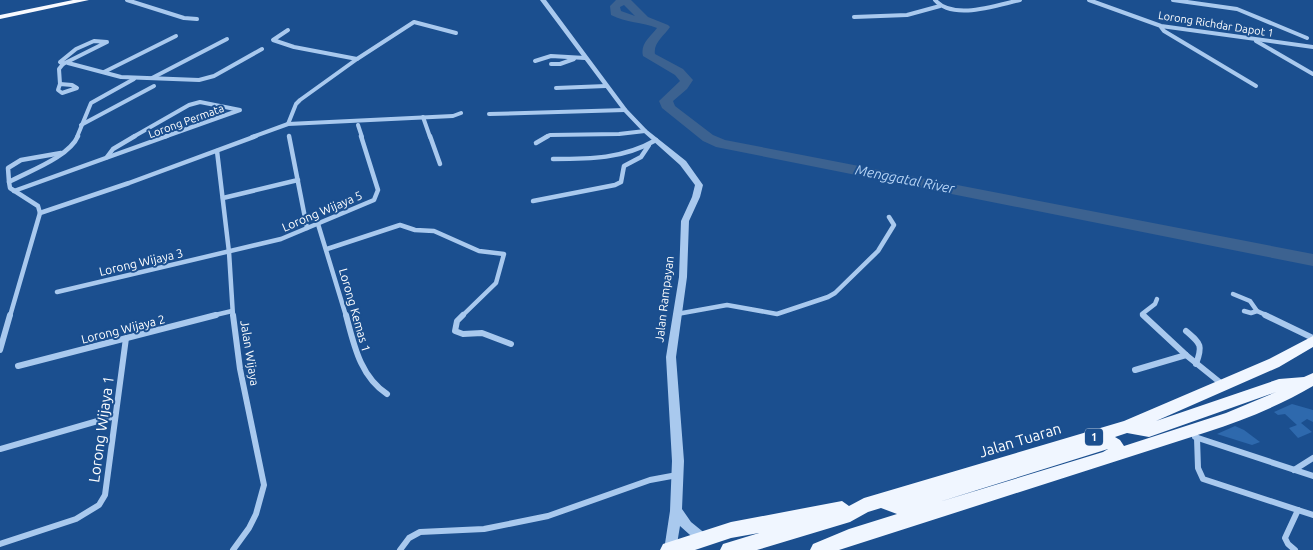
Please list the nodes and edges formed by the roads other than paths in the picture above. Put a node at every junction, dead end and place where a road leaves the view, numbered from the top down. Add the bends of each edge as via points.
1 (60, 0) edge
2 (85, 0) edge
3 (127, 0) edge
4 (543, 0) edge
5 (935, 0) edge
6 (1020, 0) edge
7 (1089, 0) edge
8 (1173, 0) edge
9 (1184, 0) edge
10 (940, 6) junction
11 (0, 11) edge
12 (0, 17) edge
13 (854, 17) dead end
14 (197, 19) dead end
15 (1160, 26) junction
16 (288, 30) dead end
17 (456, 33) dead end
18 (176, 36) dead end
19 (1307, 38) junction
20 (227, 39) dead end
21 (1253, 40) junction
22 (1313, 42) edge
23 (1313, 47) edge
24 (262, 49) dead end
25 (585, 58) junction
26 (357, 59) junction
27 (574, 59) junction
28 (535, 61) dead end
29 (68, 63) junction
30 (63, 64) junction
31 (551, 64) dead end
32 (104, 72) junction
33 (1313, 74) edge
34 (134, 78) junction
35 (151, 79) junction
36 (60, 84) junction
37 (154, 86) dead end
38 (606, 86) junction
39 (1256, 86) dead end
40 (556, 88) dead end
41 (625, 110) junction
42 (461, 113) dead end
43 (489, 114) dead end
44 (423, 117) junction
45 (288, 124) junction
46 (358, 125) dead end
47 (81, 126) junction
48 (645, 131) junction
49 (290, 136) dead end
50 (656, 140) junction
51 (536, 143) dead end
52 (649, 145) junction
53 (217, 151) junction
54 (65, 152) junction
55 (107, 157) junction
56 (553, 159) dead end
57 (440, 164) dead end
58 (298, 180) junction
59 (9, 182) junction
60 (14, 191) junction
61 (223, 198) junction
62 (533, 201) dead end
63 (40, 213) junction
64 (889, 217) dead end
65 (318, 224) junction
66 (307, 228) junction
67 (327, 249) junction
68 (229, 252) junction
69 (58, 292) dead end
70 (1233, 294) dead end
71 (1157, 299) dead end
72 (232, 311) junction
73 (1244, 311) dead end
74 (1257, 311) junction
75 (677, 314) junction
76 (1186, 332) dead end
77 (126, 338) junction
78 (1313, 340) edge
79 (511, 344) dead end
80 (0, 350) edge
81 (1186, 355) junction
82 (1196, 364) junction
83 (18, 366) dead end
84 (1135, 370) dead end
85 (1312, 381) edge
86 (1224, 386) junction
87 (386, 394) dead end
88 (116, 416) junction
89 (1127, 427) junction
90 (1193, 435) junction
91 (0, 449) edge
92 (1109, 458) junction
93 (1313, 458) edge
94 (1294, 470) junction
95 (677, 475) junction
96 (1313, 476) edge
97 (882, 501) junction
98 (864, 506) junction
99 (1298, 510) junction
100 (676, 511) junction
101 (1313, 515) edge
102 (702, 539) junction
103 (0, 544) edge
104 (233, 550) edge
105 (400, 550) edge
106 (669, 550) edge
107 (729, 550) edge
108 (819, 550) edge
109 (1295, 550) edge

1 - 11 highway
2 - 12 highway
3 - 14 street
4 - 25 street, Jalan Rampayan
5 - 10 street
6 - 10 street via 972,10
7 - 15 street, Lorong Richdar Dapot 1
8 - 19 street via 1237,8
9 - 19 street via 1239,8
10 - 13 street via 907,15
15 - 21 street, Lorong Richdar Dapot 1
15 - 39 street
16 - 26 street via 273,40
17 - 26 street via 414,22
18 - 32 street
19 - 22 street
20 - 35 street
21 - 23 street, Lorong Richdar Dapot 1
21 - 33 street
24 - 35 street via 209,78
25 - 27 street
25 - 38 street, Jalan Rampayan
26 - 45 street via 300,100
27 - 28 street via 543,56
27 - 31 street
29 - 30 street
29 - 30 street via 107,42 91,41 65,57 60,62
29 - 32 street
30 - 36 street via 59,69
32 - 34 street via 121,78
34 - 35 street
34 - 47 street via 90,103
36 - 36 street via 72,85 77,88 62,93 58,90
37 - 47 street
38 - 40 street
38 - 41 street, Jalan Rampayan
41 - 43 street
41 - 48 street, Jalan Rampayan
42 - 44 street
44 - 45 street
44 - 57 street
45 - 53 street
46 - 65 street, Lorong Wijaya 5 via 378,190 377,196
47 - 54 street via 77,140
48 - 50 street, Jalan Rampayan
48 - 51 street via 550,135
49 - 58 street
50 - 52 street
50 - 75 street, Jalan Rampayan via 683,164 699,185 685,221 683,277
52 - 56 street via 611,158
52 - 62 street via 642,157 624,166 621,182 615,185
53 - 61 street, Jalan Wijaya
53 - 63 street
54 - 59 street
54 - 59 street via 15,163 8,168
55 - 55 street, Lorong Permata via 128,151 240,110 200,102 189,105 110,151
55 - 60 street, Lorong Permata
58 - 61 street
58 - 66 street
59 - 60 street
60 - 63 street via 38,206
61 - 68 street, Jalan Wijaya
63 - 80 street
64 - 75 street via 894,225 878,251 828,297 777,314 727,305
65 - 66 street, Lorong Wijaya 5
65 - 67 street, Lorong Kemas 1
66 - 68 street, Lorong Wijaya 5 via 282,239
67 - 79 street via 400,225 434,231 479,251 504,254 496,283 457,322 454,331 482,333
67 - 87 street, Lorong Kemas 1 via 358,361 375,386
68 - 69 street, Lorong Wijaya 3
68 - 72 street, Jalan Wijaya
70 - 74 street via 1250,301
71 - 81 street via 1142,314
72 - 77 street, Lorong Wijaya 2
72 - 104 street, Jalan Wijaya via 240,369 264,485 256,514
73 - 74 street
74 - 78 street
75 - 95 street, Jalan Rampayan via 671,357
76 - 82 street via 1199,342 1201,350
77 - 83 street, Lorong Wijaya 2
77 - 88 street, Lorong Wijaya 1
78 - 86 main road, Jalan Tuaran / 1 via 1274,363
81 - 82 street
81 - 84 street
82 - 86 street
85 - 89 main road via 1279,385 1149,430
85 - 90 main road, 1
86 - 89 main road, Jalan Tuaran / 1
88 - 91 street
88 - 103 street, Lorong Wijaya 1 via 105,495 99,505 76,519
89 - 97 main road, Jalan Tuaran / 1
90 - 92 main road, 1
90 - 94 street
90 - 99 street via 1203,479
92 - 97 main road via 1118,449 1108,442 898,507
92 - 108 main road, 1 via 849,537
93 - 94 street
94 - 96 street
95 - 100 street, Jalan Rampayan
95 - 105 street via 650,480 540,518 484,528 420,532 409,538
97 - 98 main road, Jalan Tuaran / 1
98 - 102 main road via 731,530
98 - 107 main road, Jalan Tuaran / 1 via 850,514
99 - 101 street
99 - 109 street via 1285,538
100 - 102 street
100 - 106 street, Jalan Rampayan
102 - 106 main road

